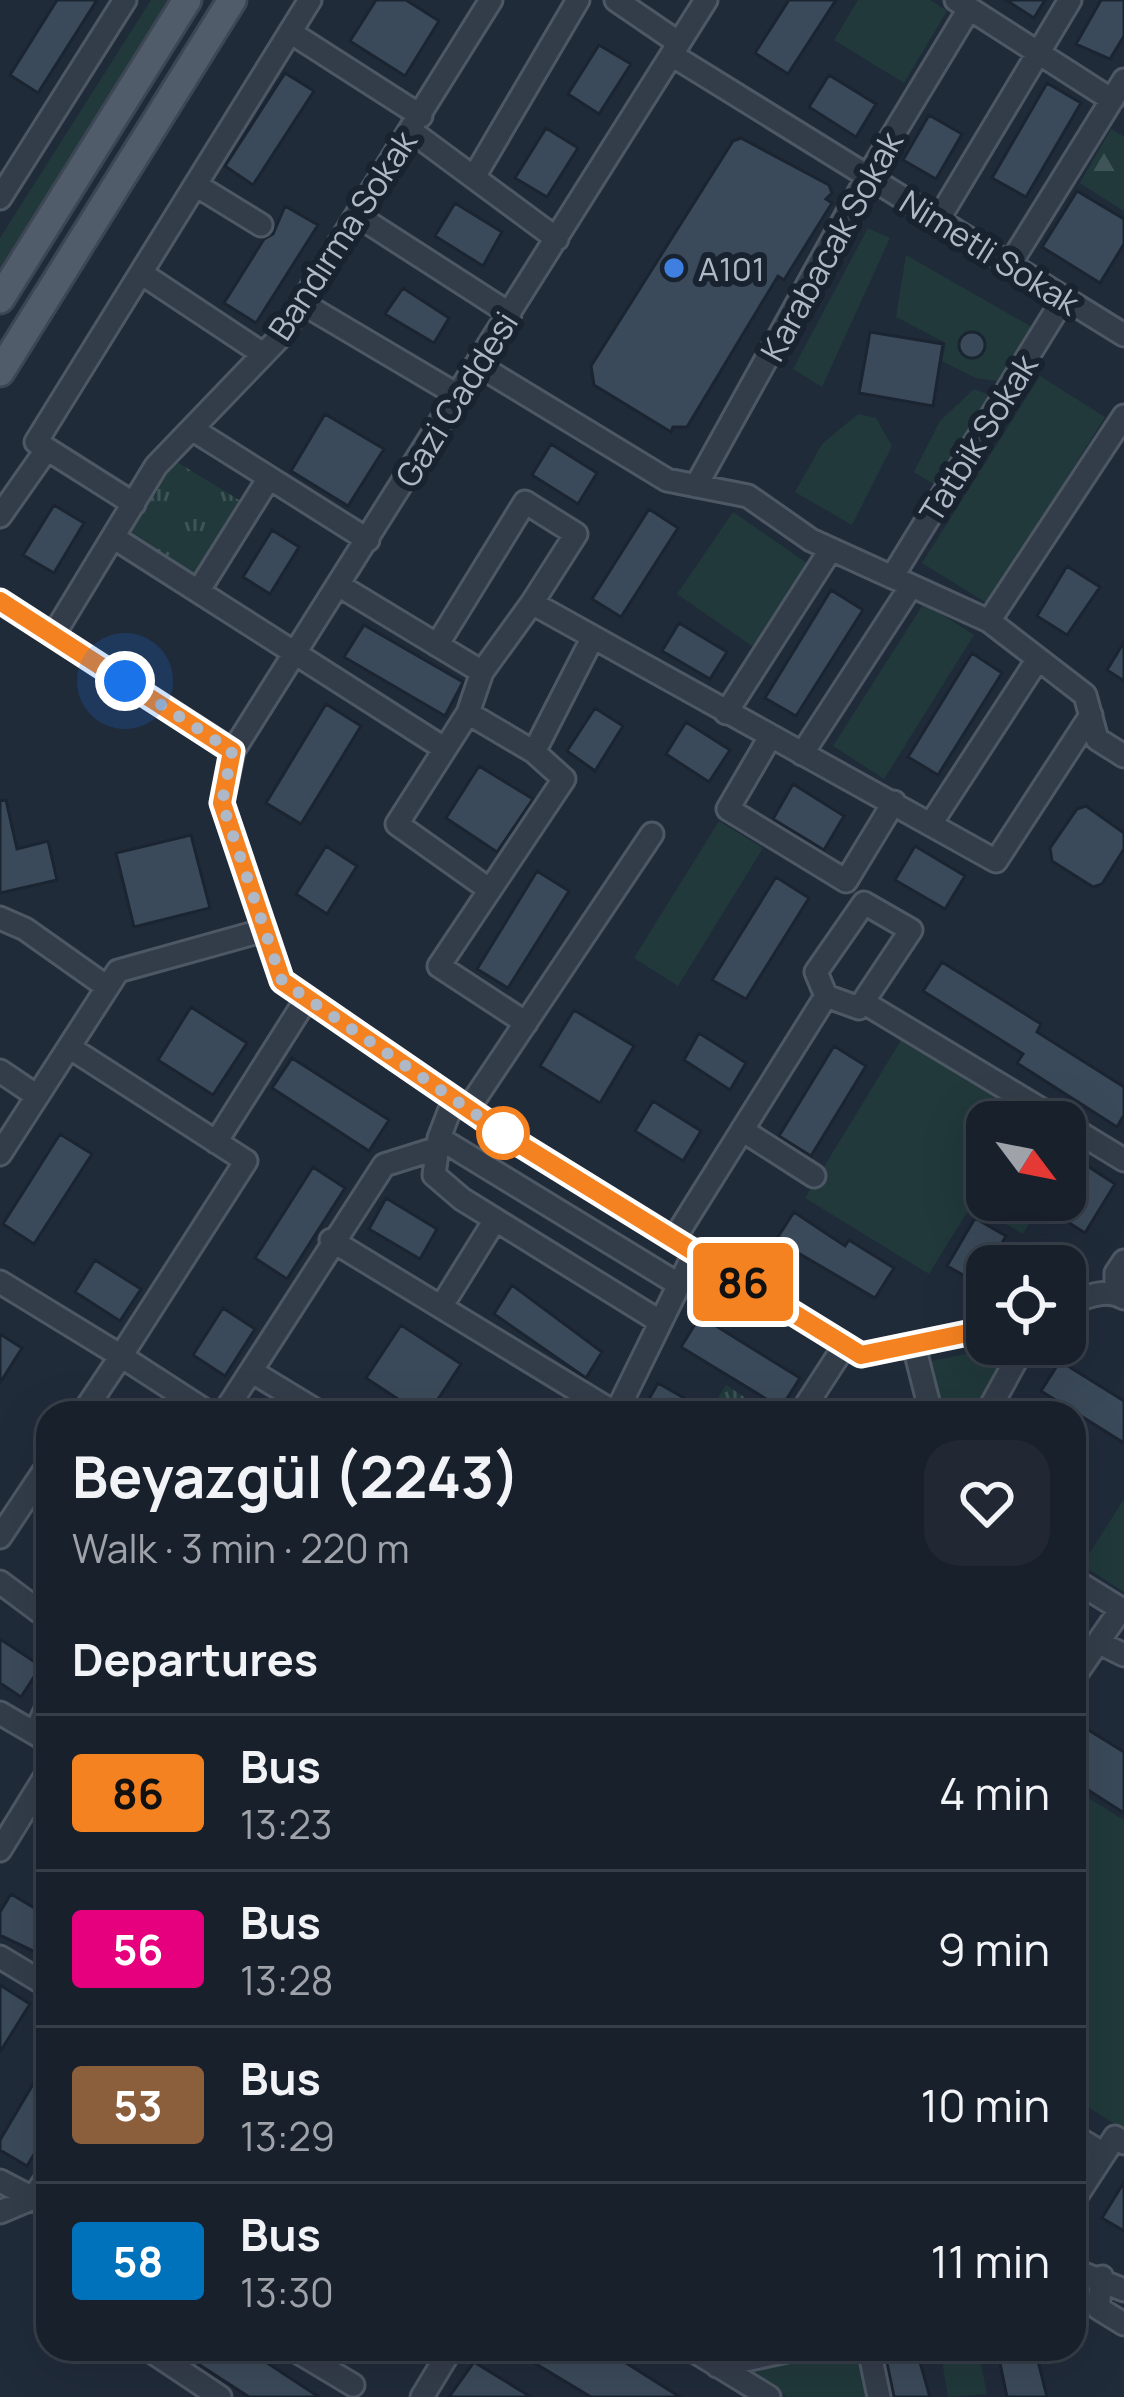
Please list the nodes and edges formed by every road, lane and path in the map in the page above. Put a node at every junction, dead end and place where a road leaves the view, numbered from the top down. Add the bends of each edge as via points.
1 (125, 0) edge
2 (187, 0) edge
3 (232, 0) edge
4 (310, 0) edge
5 (578, 0) edge
6 (616, 0) edge
7 (706, 0) edge
8 (1070, 0) edge
9 (484, 3) edge
10 (962, 4) edge
11 (290, 32) junction
12 (675, 49) junction
13 (1038, 54) junction
14 (1124, 80) edge
15 (1112, 100) junction
16 (416, 124) junction
17 (868, 176) junction
18 (474, 178) junction
19 (196, 184) junction
20 (1, 193) edge
21 (358, 216) junction
22 (938, 220) junction
23 (260, 225) dead end
24 (556, 238) junction
25 (1010, 264) junction
26 (141, 273) junction
27 (1064, 298) junction
28 (0, 299) edge
29 (302, 303) junction
30 (510, 314) junction
31 (1124, 335) edge
32 (263, 354) junction
33 (478, 365) junction
34 (0, 372) edge
35 (458, 396) junction
36 (1124, 416) edge
37 (192, 429) junction
38 (46, 449) junction
39 (269, 478) junction
40 (696, 486) junction
41 (134, 504) junction
42 (0, 516) edge
43 (113, 537) junction
44 (368, 540) junction
45 (831, 549) junction
46 (902, 581) junction
47 (340, 586) junction
48 (199, 590) junction
49 (0, 601) edge
50 (532, 603) junction
51 (989, 621) junction
52 (54, 634) junction
53 (593, 638) junction
54 (437, 645) junction
55 (298, 652) junction
56 (1038, 658) junction
57 (482, 672) junction
58 (726, 712) junction
59 (468, 713) junction
60 (1091, 715) junction
61 (770, 737) junction
62 (445, 749) junction
63 (232, 751) junction
64 (534, 752) junction
65 (802, 754) junction
66 (1124, 756) edge
67 (894, 802) junction
68 (932, 822) junction
69 (652, 834) dead end
70 (490, 890) junction
71 (0, 918) edge
72 (265, 931) junction
73 (107, 987) junction
74 (826, 996) junction
75 (308, 998) junction
76 (863, 1002) junction
77 (526, 1023) junction
78 (69, 1047) junction
79 (0, 1071) edge
80 (38, 1096) junction
81 (1027, 1101) edge
82 (461, 1104) junction
83 (742, 1130) junction
84 (1086, 1137) edge
85 (216, 1142) junction
86 (438, 1143) junction
87 (0, 1154) edge
88 (1124, 1160) edge
89 (814, 1176) dead end
90 (495, 1220) junction
91 (674, 1239) junction
92 (331, 1240) junction
93 (695, 1252) junction
94 (1124, 1261) edge
95 (0, 1282) edge
96 (678, 1284) junction
97 (1120, 1296) edge
98 (1086, 1301) edge
99 (441, 1307) junction
100 (658, 1322) junction
101 (966, 1334) edge
102 (845, 1345) junction
103 (914, 1346) junction
104 (121, 1356) junction
105 (1013, 1365) edge
106 (250, 1371) junction
107 (91, 1401) edge
108 (190, 1401) edge
109 (231, 1401) edge
110 (300, 1401) edge
111 (595, 1401) edge
112 (621, 1401) edge
113 (810, 1401) edge
114 (928, 1401) edge
115 (994, 1401) edge
116 (36, 1483) edge
117 (0, 1537) edge
118 (0, 1582) edge
119 (1086, 1588) edge
120 (36, 1609) edge
121 (1098, 1642) junction
122 (1124, 1655) edge
123 (1086, 1659) edge
124 (0, 1713) edge
125 (36, 1734) edge
126 (36, 1792) edge
127 (0, 1850) edge
128 (0, 1957) edge
129 (36, 1979) edge
130 (1114, 2148) edge
131 (0, 2181) edge
132 (1086, 2184) edge
133 (36, 2199) edge
134 (36, 2203) edge
135 (0, 2212) edge
136 (1086, 2273) edge
137 (1102, 2277) junction
138 (1124, 2290) edge
139 (1124, 2324) edge
140 (166, 2361) edge
141 (312, 2361) edge
142 (444, 2361) edge
143 (709, 2361) edge
144 (740, 2361) edge
145 (872, 2361) edge
146 (717, 2366) junction
147 (353, 2386) dead end
148 (220, 2397) edge
149 (422, 2397) edge
150 (769, 2397) edge
151 (879, 2397) edge

1 - 20 street
2 - 28 main road
3 - 34 main road
4 - 11 street
5 - 18 street
6 - 12 street, Nimetli Sokak
7 - 12 street, Gazi Caddesi
8 - 13 street
9 - 16 street, Bandırma Sokak
10 - 13 street
10 - 17 street, Karabacak Sokak
11 - 16 street
11 - 19 street
12 - 17 street, Nimetli Sokak
12 - 24 street, Gazi Caddesi
13 - 15 street
13 - 22 street
14 - 15 street
15 - 25 street
16 - 18 street
16 - 21 street, Bandırma Sokak
17 - 22 street, Nimetli Sokak
17 - 40 street, Karabacak Sokak
18 - 24 street
19 - 23 street
19 - 26 street
21 - 29 street, Bandırma Sokak
21 - 30 street
22 - 25 street, Nimetli Sokak
24 - 30 street, Gazi Caddesi
25 - 27 street, Nimetli Sokak
26 - 32 street
26 - 38 street via 36,442
27 - 31 street, Nimetli Sokak
27 - 46 street, Tatbik Sokak
29 - 32 street, Bandırma Sokak
29 - 35 street
30 - 33 street, Gazi Caddesi
32 - 37 street, Bandırma Sokak
33 - 35 street, Gazi Caddesi
33 - 40 street via 667,480
35 - 44 street, Gazi Caddesi
36 - 51 street
37 - 39 street
37 - 41 street, Bandırma Sokak
38 - 41 street
38 - 42 street
39 - 44 street
39 - 48 street
40 - 45 street via 748,496
41 - 43 street, Bandırma Sokak
43 - 48 street
43 - 52 street, Bandırma Sokak
44 - 47 street, Gazi Caddesi
45 - 46 street
45 - 58 street
46 - 51 street
46 - 65 street, Tatbik Sokak
47 - 54 street
47 - 55 street, Gazi Caddesi
48 - 55 street
49 - 52 street
50 - 53 street
50 - 54 street via 576,534 525,502
50 - 57 street
51 - 56 street
52 - 63 street
53 - 58 street
53 - 64 street
54 - 57 street
55 - 62 street
55 - 63 street, Gazi Caddesi
56 - 60 street via 1085,695
56 - 68 street
57 - 59 street
58 - 61 street
59 - 62 street
59 - 64 street
60 - 66 street via 1096,739
60 - 68 street via 995,861
61 - 65 street
61 - 67 street via 728,809 846,880
62 - 70 street via 397,824
63 - 72 street, Gazi Caddesi via 222,803
64 - 70 street via 564,779
65 - 67 street
67 - 68 street
69 - 77 street
70 - 77 street via 439,966
71 - 73 street
72 - 73 street via 118,971
72 - 75 street via 282,981
73 - 78 street
74 - 76 street via 859,1009
74 - 76 street via 816,972 864,903 911,930
74 - 83 street
75 - 82 street
75 - 85 street
76 - 81 street
77 - 82 street
78 - 80 street
78 - 85 street
79 - 80 street
80 - 87 street
82 - 86 street
82 - 91 street
83 - 89 street
83 - 91 street
84 - 88 street
85 - 104 street via 246,1161
86 - 90 street via 434,1175
86 - 92 street via 384,1166
86 - 96 street
90 - 99 street
90 - 100 street
91 - 93 street
92 - 99 street
92 - 106 street
93 - 96 street
93 - 102 street
94 - 97 street via 1116,1274
95 - 104 street
96 - 100 street
97 - 98 street
99 - 111 street
100 - 112 street
101 - 103 street
102 - 103 street via 861,1355
102 - 113 street
103 - 114 street
104 - 107 street
104 - 108 street
105 - 115 street
106 - 109 street
106 - 110 street
116 - 117 street
118 - 120 street
119 - 121 street via 1120,1609
121 - 122 street
121 - 123 street
124 - 125 street
126 - 127 street
128 - 129 street
130 - 132 street
131 - 133 street
134 - 135 street
136 - 137 street
137 - 138 street
137 - 139 street via 1098,2308
140 - 148 street
141 - 147 street
142 - 149 street
143 - 146 street
144 - 146 street
145 - 151 street
146 - 150 street

